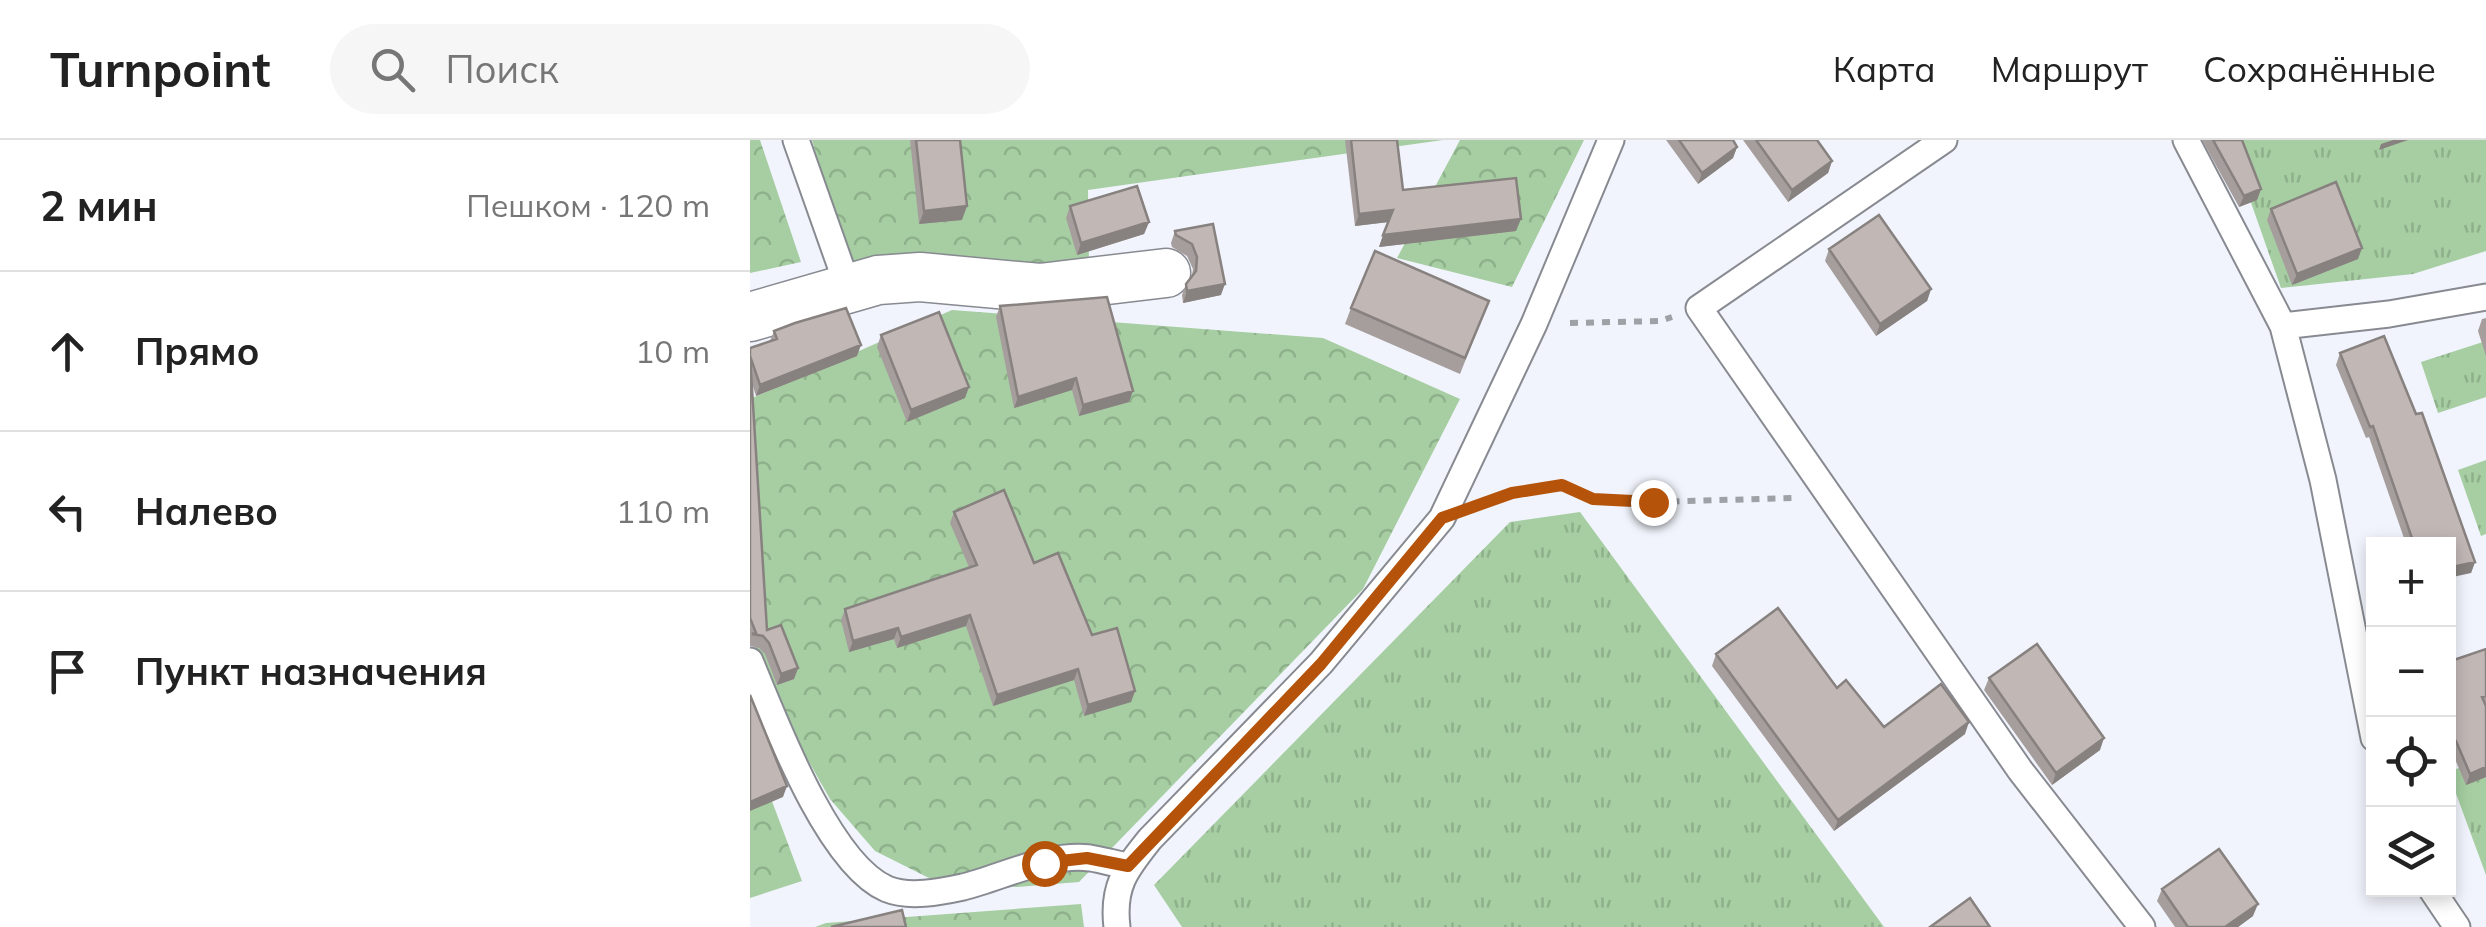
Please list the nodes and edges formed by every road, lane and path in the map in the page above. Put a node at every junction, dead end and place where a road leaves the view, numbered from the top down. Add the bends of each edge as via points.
1 (796, 140) edge
2 (1611, 140) edge
3 (1944, 140) edge
4 (2186, 140) edge
5 (1166, 274) dead end
6 (848, 286) junction
7 (2486, 297) edge
8 (1698, 308) junction
9 (750, 316) edge
10 (1534, 324) junction
11 (2283, 326) junction
12 (1782, 498) dead end
13 (1442, 518) junction
14 (750, 661) edge
15 (2370, 717) edge
16 (1128, 866) junction
17 (2437, 897) edge
18 (1117, 927) edge
19 (2142, 927) edge
20 (2457, 927) edge

1 - 6 lane
2 - 10 lane
3 - 8 lane
4 - 11 lane
5 - 6 street via 1040,288 920,277
6 - 9 street
7 - 11 lane
8 - 10 path via 1660,321
8 - 19 lane via 2020,770
10 - 13 lane
11 - 15 lane via 2323,480
12 - 13 path via 1593,499 1562,485 1512,493
13 - 16 lane via 1321,664
14 - 16 lane via 809,795 849,858 889,890 928,894 1087,858
16 - 18 lane via 1117,890
17 - 20 lane

